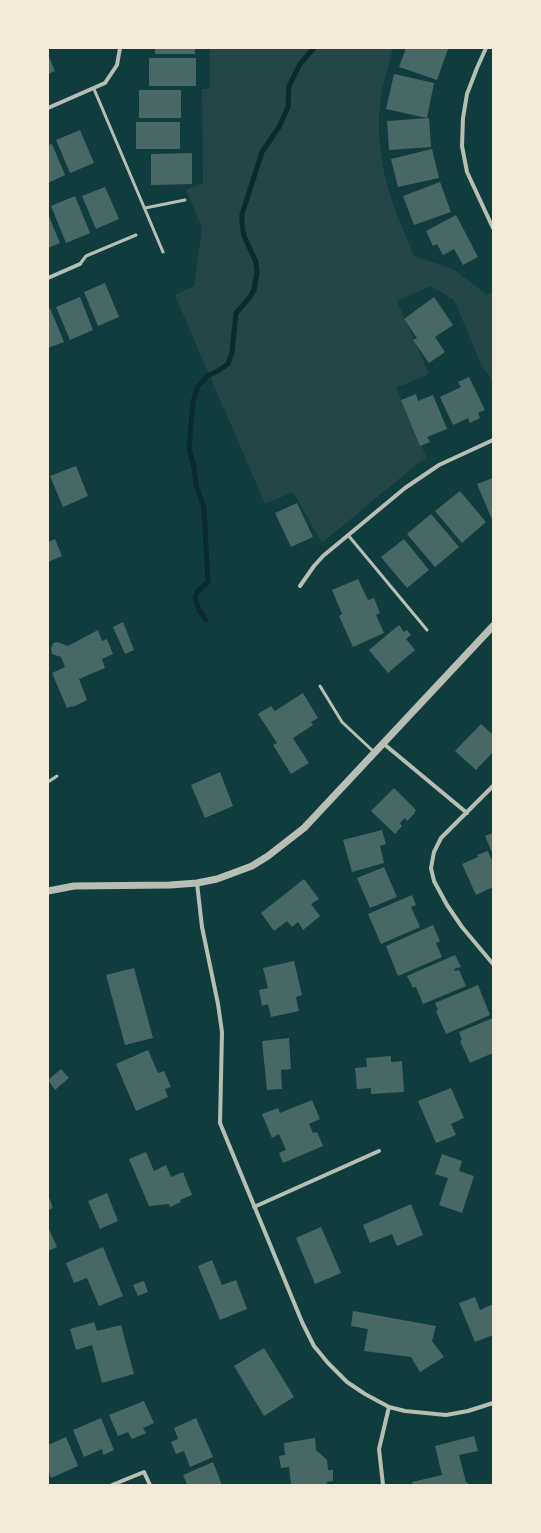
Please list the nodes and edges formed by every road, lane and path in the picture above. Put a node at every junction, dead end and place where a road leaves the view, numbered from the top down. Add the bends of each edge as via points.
1 (120, 48) edge
2 (486, 48) edge
3 (94, 89) junction
4 (48, 108) edge
5 (185, 200) dead end
6 (145, 208) junction
7 (491, 220) edge
8 (493, 228) edge
9 (136, 235) dead end
10 (164, 252) dead end
11 (80, 264) joint
12 (48, 278) edge
13 (493, 440) edge
14 (348, 535) junction
15 (300, 586) dead end
16 (493, 626) edge
17 (427, 630) dead end
18 (320, 686) dead end
19 (384, 744) junction
20 (375, 753) junction
21 (57, 776) dead end
22 (48, 782) edge
23 (493, 786) edge
24 (467, 813) junction
25 (197, 883) junction
26 (48, 891) edge
27 (493, 964) edge
28 (379, 1151) dead end
29 (254, 1207) junction
30 (493, 1403) edge
31 (389, 1407) junction
32 (112, 1485) edge
33 (150, 1485) edge
34 (383, 1485) edge

1 - 3 street via 112,75 105,83
2 - 7 street via 467,94 462,146 467,172
3 - 4 street
3 - 6 lane
5 - 6 lane
6 - 10 lane
7 - 8 street
9 - 11 lane via 86,256
11 - 12 street
13 - 14 street via 424,474
14 - 15 street via 323,556
14 - 17 lane
16 - 19 street
18 - 20 lane via 342,722
19 - 20 street
19 - 24 street
20 - 25 street via 304,828 268,856 233,874
21 - 22 lane
23 - 24 street
24 - 27 street via 436,847 432,858 432,876 462,927
25 - 26 street via 74,886
25 - 29 street via 202,927 222,1032 220,1123
28 - 29 street
29 - 31 street via 314,1346 347,1382
30 - 31 street via 446,1415 405,1412
31 - 34 street via 379,1449
32 - 33 street via 144,1472

